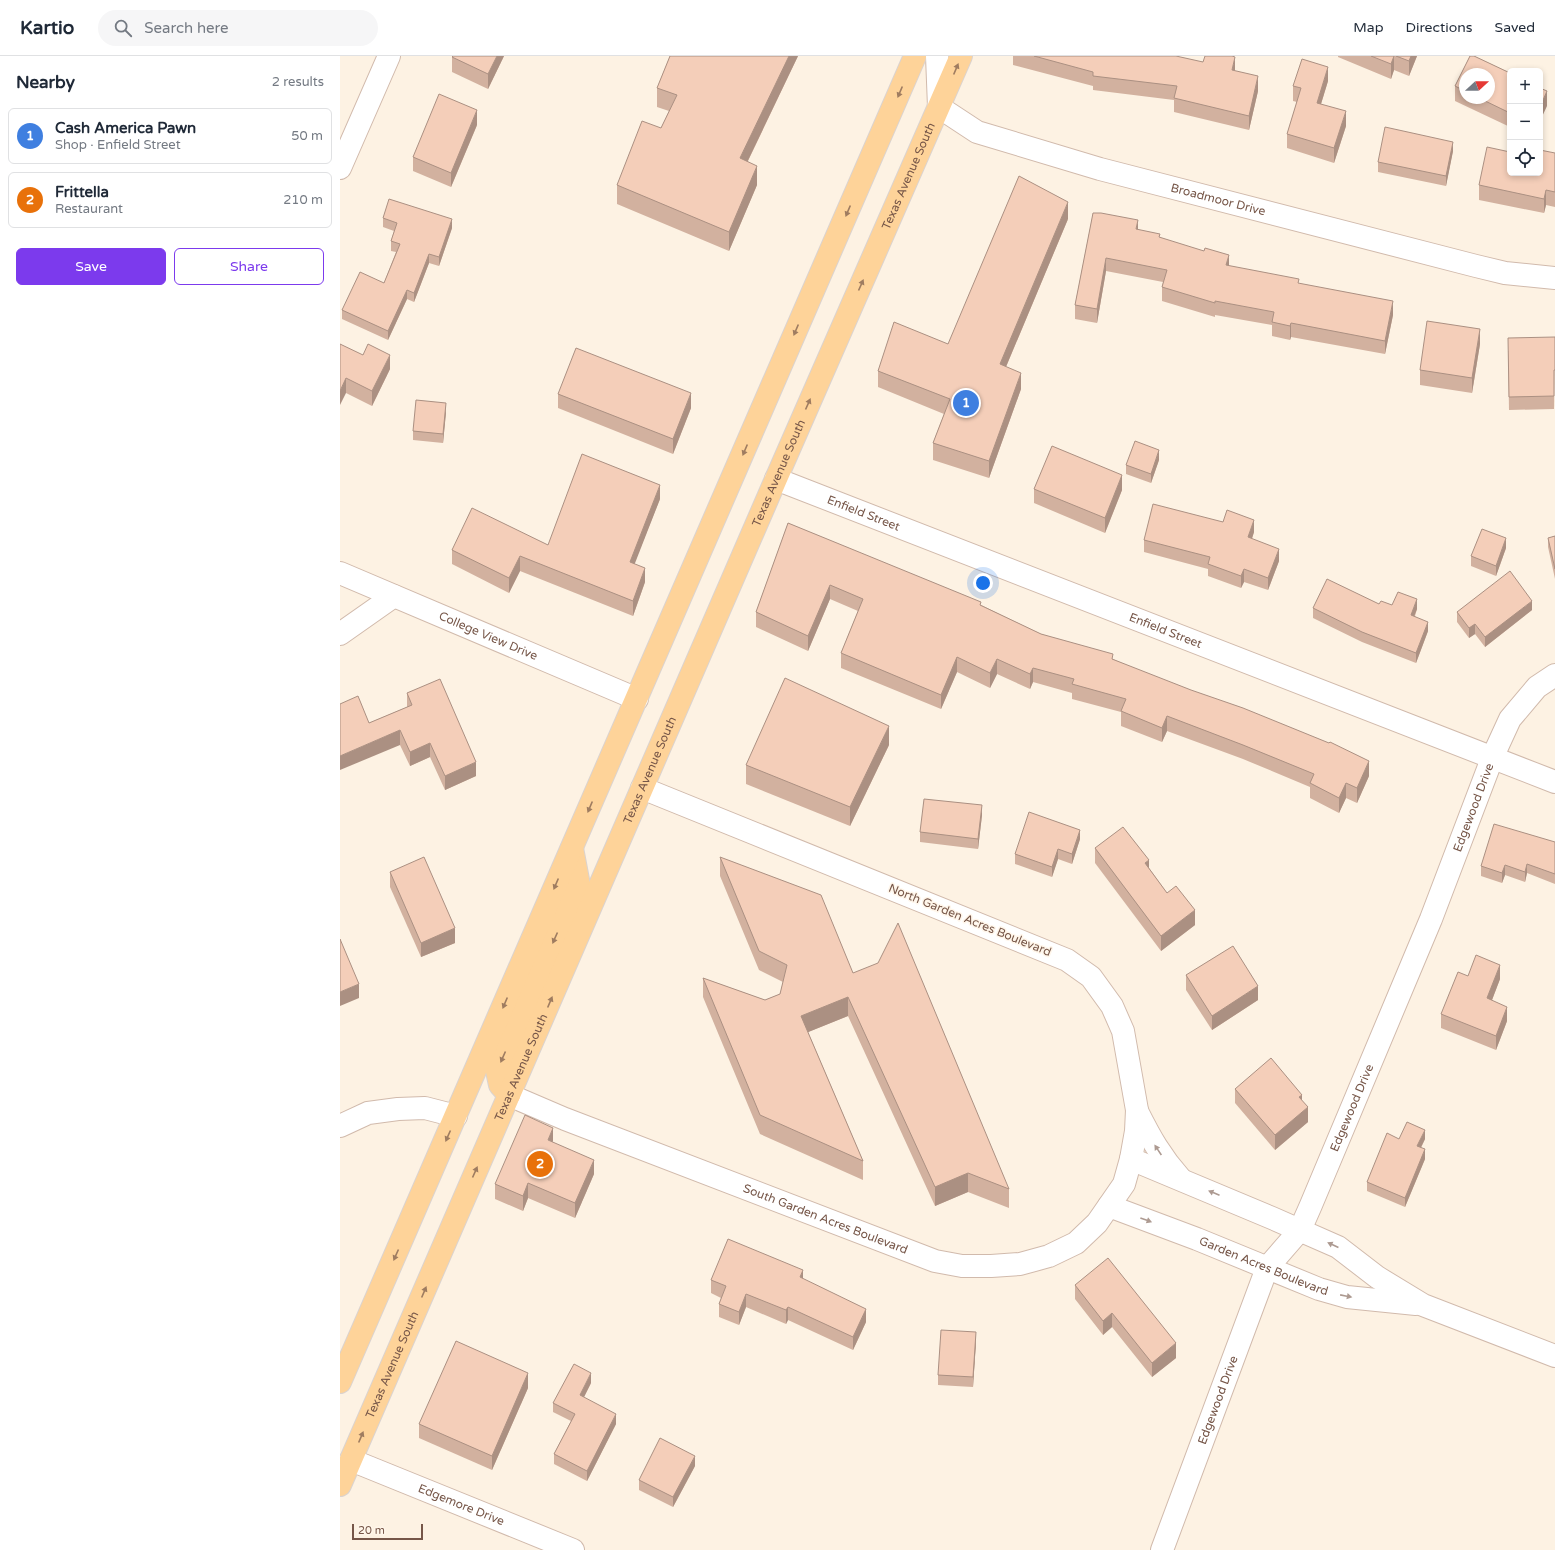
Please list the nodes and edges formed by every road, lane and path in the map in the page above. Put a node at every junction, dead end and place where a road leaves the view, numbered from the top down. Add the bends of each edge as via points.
1 (389, 56) edge
2 (915, 56) edge
3 (936, 56) edge
4 (961, 56) edge
5 (939, 107) junction
6 (340, 168) edge
7 (1555, 278) edge
8 (776, 479) junction
9 (340, 573) edge
10 (394, 596) junction
11 (340, 634) edge
12 (1555, 675) edge
13 (637, 699) junction
14 (1493, 756) junction
15 (1555, 782) edge
16 (642, 788) junction
17 (572, 848) junction
18 (509, 1095) junction
19 (1137, 1110) junction
20 (456, 1116) junction
21 (340, 1126) edge
22 (1131, 1159) junction
23 (1182, 1180) junction
24 (1124, 1184) joint
25 (1109, 1206) junction
26 (1300, 1230) junction
27 (1267, 1268) junction
28 (1423, 1305) junction
29 (1555, 1356) edge
30 (340, 1382) edge
31 (351, 1460) junction
32 (340, 1485) edge
33 (572, 1550) edge
34 (1162, 1550) edge

1 - 6 street
2 -> 13 main road
3 - 5 street
5 -> 4 main road, Texas Avenue South
5 - 7 street, Broadmoor Drive via 977,132 1100,169 1506,273
8 -> 5 main road, Texas Avenue South
8 - 14 street, Enfield Street
8 - 16 main road, Texas Avenue South
9 - 10 street, College View Drive
10 - 11 street
10 - 13 street, College View Drive
12 - 14 street, Edgewood Drive via 1537,687 1510,719
13 -> 17 main road
14 - 15 street, Enfield Street
14 - 26 street, Edgewood Drive via 1431,919
18 -> 16 main road, Texas Avenue South
16 - 19 street, North Garden Acres Boulevard via 1067,960 1091,977 1112,1006 1123,1031
17 -> 18 main road via 578,885 497,1071 500,1085
17 -> 20 main road
18 - 25 street, South Garden Acres Boulevard via 565,1119 935,1261 962,1266 1020,1264 1049,1256 1076,1243 1097,1224
31 -> 18 main road, Texas Avenue South
19 - 22 street, North Garden Acres Boulevard
23 -> 19 street via 1151,1140
20 - 21 street via 425,1108 398,1109 368,1113
20 -> 30 main road
22 - 23 street, Garden Acres Boulevard
22 - 24 street, North Garden Acres Boulevard
26 -> 23 street, Garden Acres Boulevard
24 - 25 street, South Garden Acres Boulevard
25 -> 27 street, Garden Acres Boulevard via 1197,1238
26 - 27 street, Edgewood Drive
28 -> 26 street, Garden Acres Boulevard via 1377,1277 1338,1247
27 -> 28 street, Garden Acres Boulevard via 1319,1289 1347,1297
27 - 34 street, Edgewood Drive
28 - 29 street, Garden Acres Boulevard
31 - 32 main road, Texas Avenue South
31 - 33 street, Edgemore Drive

